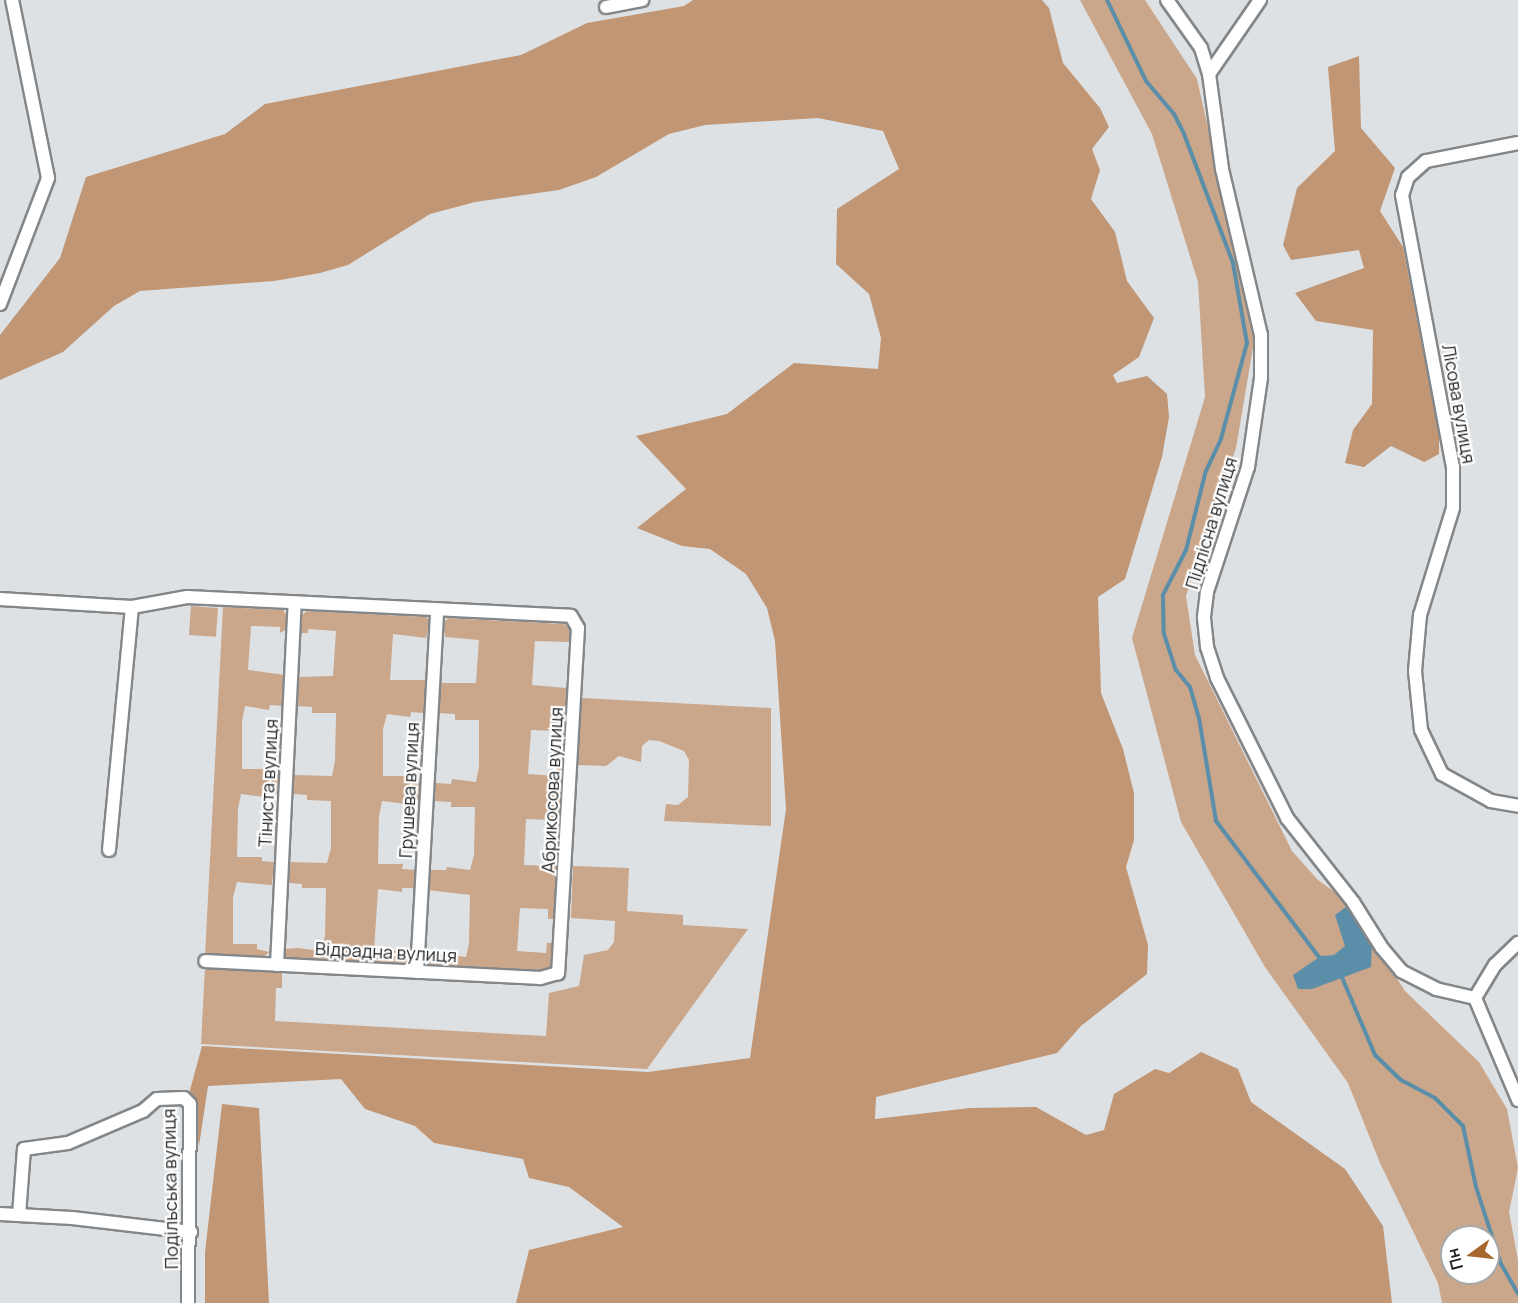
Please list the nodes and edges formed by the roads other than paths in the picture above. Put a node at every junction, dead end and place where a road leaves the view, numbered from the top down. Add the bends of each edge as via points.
1 (12, 0) edge
2 (642, 0) edge
3 (1167, 0) edge
4 (1260, 0) edge
5 (606, 7) dead end
6 (1209, 74) junction
7 (1518, 143) edge
8 (0, 304) edge
9 (0, 599) edge
10 (295, 602) junction
11 (132, 607) junction
12 (437, 610) junction
13 (1518, 806) edge
14 (109, 850) dead end
15 (1518, 943) edge
16 (205, 961) dead end
17 (277, 965) junction
18 (561, 966) joint
19 (417, 972) junction
20 (1475, 998) junction
21 (1518, 1100) edge
22 (0, 1214) edge
23 (18, 1215) junction
24 (191, 1232) junction
25 (188, 1303) edge

1 - 8 street via 48,178
2 - 5 street
3 - 6 street, Підлісна вулиця via 1201,48
4 - 6 street
6 - 20 street, Підлісна вулиця via 1222,169 1262,335 1261,378 1248,467 1207,592 1203,618 1207,647 1217,678 1287,818 1353,902 1382,948 1401,971 1436,989
7 - 13 street, Лісова вулиця via 1426,161 1408,177 1402,195 1453,467 1453,508 1420,615 1415,671 1421,730 1442,774 1491,801
9 - 11 street
10 - 11 street via 187,597
10 - 12 street
10 - 17 street, Тіниста вулиця
11 - 14 street
12 - 18 street, Абрикосова вулиця via 572,616 578,628
12 - 19 street, Грушева вулиця
15 - 20 street via 1495,965
16 - 17 street, Відрадна вулиця
17 - 19 street, Відрадна вулиця
18 - 19 street, Відрадна вулиця via 558,973 540,978
20 - 21 street
22 - 23 street
23 - 24 street
23 - 24 street, Подільська вулиця via 24,1149 68,1143 143,1111 157,1099 184,1098 190,1104
24 - 25 street, Подільська вулиця

